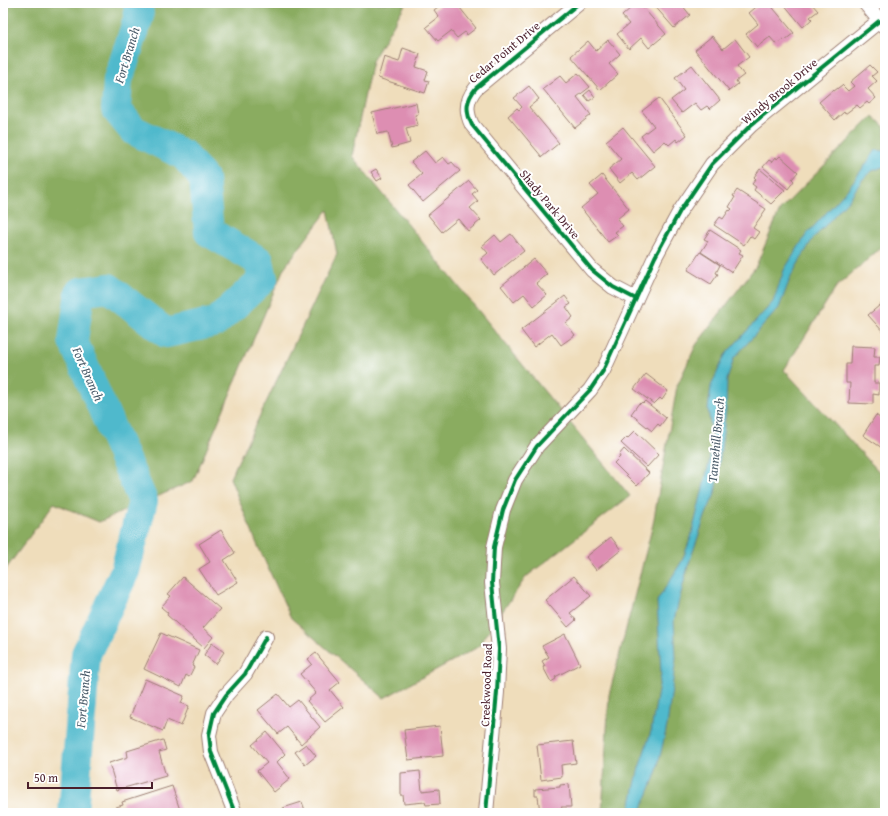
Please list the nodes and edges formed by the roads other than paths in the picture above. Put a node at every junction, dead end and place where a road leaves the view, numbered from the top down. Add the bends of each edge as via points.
1 (579, 3) edge
2 (865, 3) edge
3 (882, 24) edge
4 (468, 106) joint
5 (636, 299) junction
6 (504, 510) joint
7 (266, 638) dead end
8 (235, 813) edge
9 (486, 813) edge

1 - 4 street, Cedar Point Drive via 476,88 470,95
2 - 3 street
3 - 5 street, Windy Brook Drive via 751,125 712,164 680,211 655,256
4 - 5 street, Shady Park Drive via 468,116 472,125 592,270 613,287
5 - 6 street, Windy Brook Drive via 603,371 590,390 537,446 515,480
6 - 9 street, Creekwood Road via 494,547 492,583 499,649 498,692
7 - 8 street via 245,674 214,713 209,735 211,752

